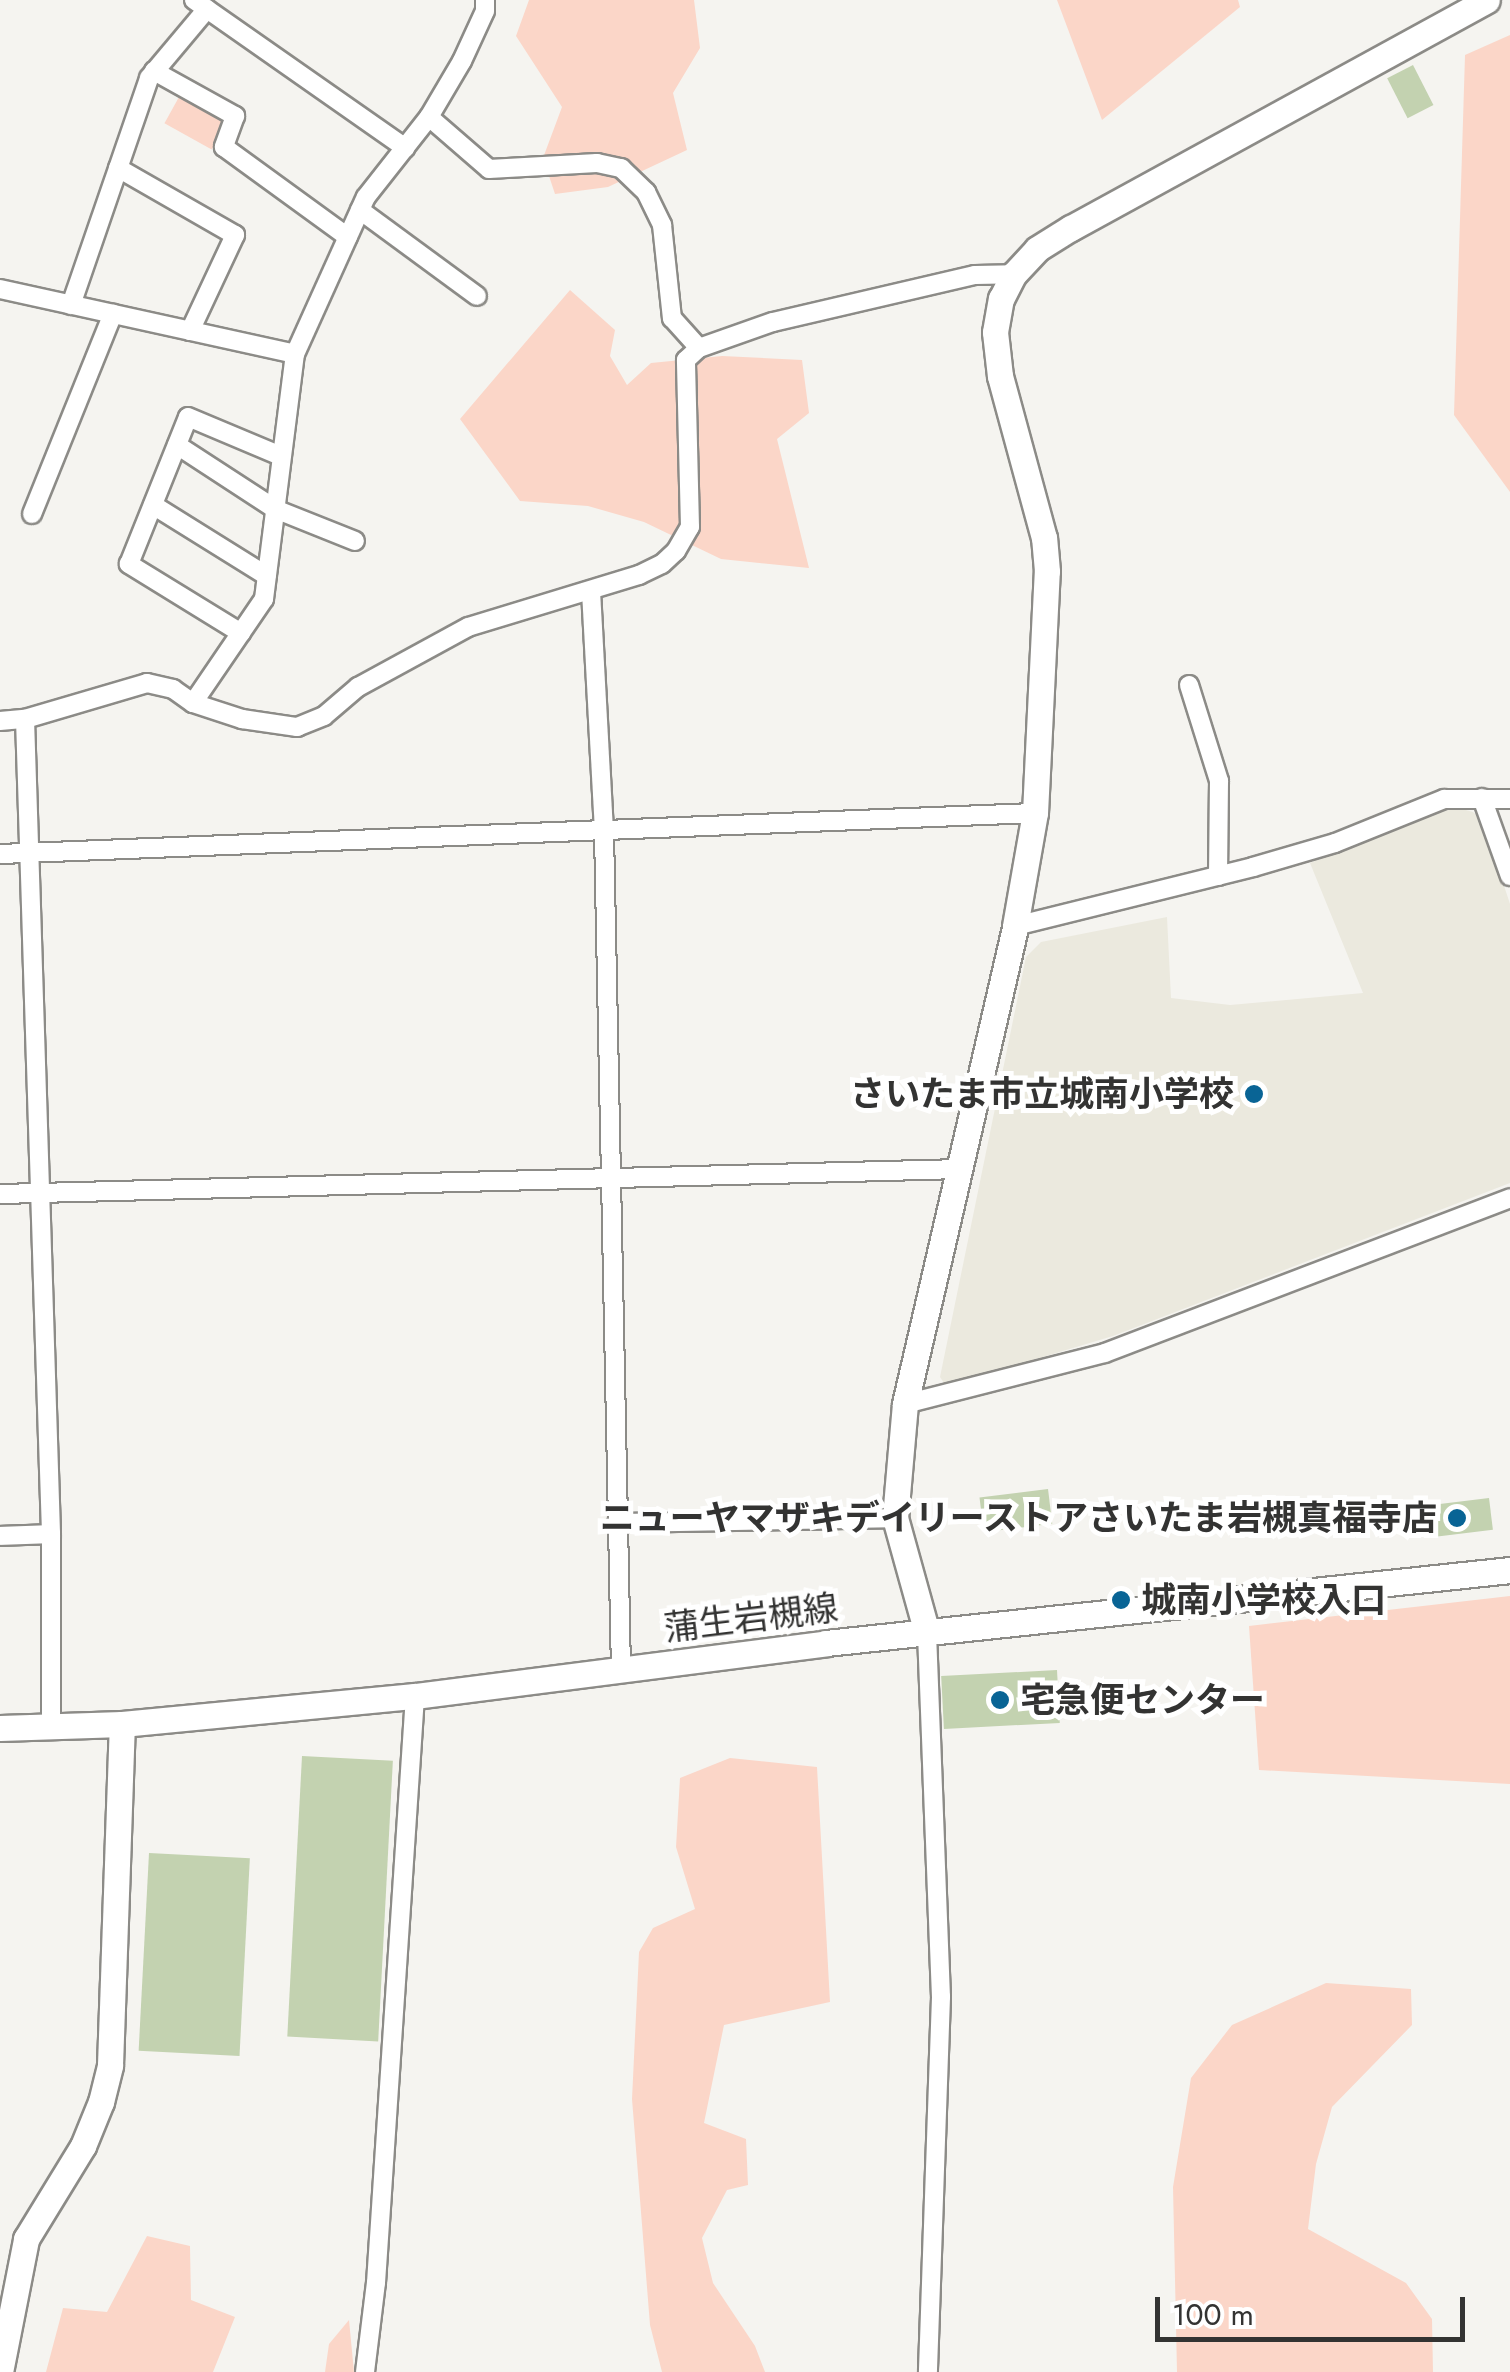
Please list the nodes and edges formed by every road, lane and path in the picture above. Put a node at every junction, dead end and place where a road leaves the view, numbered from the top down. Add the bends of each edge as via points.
1 (485, 0) edge
2 (1487, 0) edge
3 (200, 5) edge
4 (154, 70) junction
5 (429, 117) junction
6 (405, 148) junction
7 (118, 168) junction
8 (360, 210) junction
9 (348, 237) junction
10 (1014, 274) junction
11 (0, 289) edge
12 (477, 296) dead end
13 (71, 305) junction
14 (113, 314) junction
15 (190, 331) junction
16 (698, 348) junction
17 (295, 354) junction
18 (177, 445) junction
19 (282, 456) junction
20 (152, 505) junction
21 (275, 509) junction
22 (32, 514) dead end
23 (356, 542) dead end
24 (267, 576) junction
25 (591, 592) junction
26 (241, 633) junction
27 (1189, 685) dead end
28 (193, 704) junction
29 (25, 718) junction
30 (0, 721) edge
31 (1482, 798) junction
32 (1510, 799) edge
33 (1034, 813) junction
34 (604, 832) junction
35 (0, 854) edge
36 (30, 854) junction
37 (1218, 876) junction
38 (1510, 876) edge
39 (1016, 926) junction
40 (959, 1169) junction
41 (610, 1177) junction
42 (0, 1194) edge
43 (40, 1194) junction
44 (1510, 1198) edge
45 (904, 1404) junction
46 (895, 1518) junction
47 (617, 1523) junction
48 (50, 1534) junction
49 (0, 1536) edge
50 (1510, 1570) edge
51 (927, 1633) junction
52 (621, 1671) junction
53 (415, 1696) junction
54 (122, 1724) junction
55 (51, 1726) junction
56 (0, 1728) edge
57 (0, 2372) edge
58 (365, 2372) edge
59 (928, 2372) edge

1 - 5 street via 462,60
2 - 10 street via 1070,228
3 - 4 street
3 - 6 street
4 - 7 street
4 - 9 street via 235,116 224,147
5 - 6 street
5 - 16 street via 489,169 598,162 621,168 646,192 662,225 672,318
6 - 8 street
7 - 13 street
7 - 15 street via 235,235
8 - 9 street
8 - 12 street
9 - 17 street
10 - 16 street via 975,275 828,309
10 - 33 street via 995,332 1044,538
11 - 13 street
13 - 14 street
14 - 15 street
14 - 22 street
15 - 17 street
16 - 25 street via 686,360 690,526 662,564
17 - 19 street
18 - 19 street via 188,418
18 - 20 street
18 - 21 street
19 - 21 street
20 - 24 street
20 - 26 street via 129,564
21 - 23 street
21 - 24 street
24 - 26 street via 264,599
25 - 28 street via 468,627 297,727
25 - 34 street
26 - 28 street
27 - 37 street via 1219,781
28 - 29 street via 173,689 147,683
29 - 30 street
29 - 36 street
31 - 32 street
31 - 37 street via 1444,798 1335,842
31 - 38 street
33 - 34 street
33 - 39 street
34 - 36 street
34 - 41 street
35 - 36 street
36 - 43 street
37 - 39 street
39 - 40 street
40 - 41 street
40 - 45 street
41 - 43 street
41 - 47 street
42 - 43 street
43 - 48 street
44 - 45 street via 1105,1353
45 - 46 street
46 - 47 street
46 - 51 street
47 - 52 street
48 - 49 street
48 - 55 street
50 - 51 street, 蒲生岩槻線
51 - 52 street, 蒲生岩槻線
51 - 59 street via 941,1997
52 - 53 street, 蒲生岩槻線
53 - 54 street, 蒲生岩槻線
53 - 58 street
54 - 55 street, 蒲生岩槻線
54 - 57 street via 110,2065 83,2146 26,2239
55 - 56 street, 蒲生岩槻線

